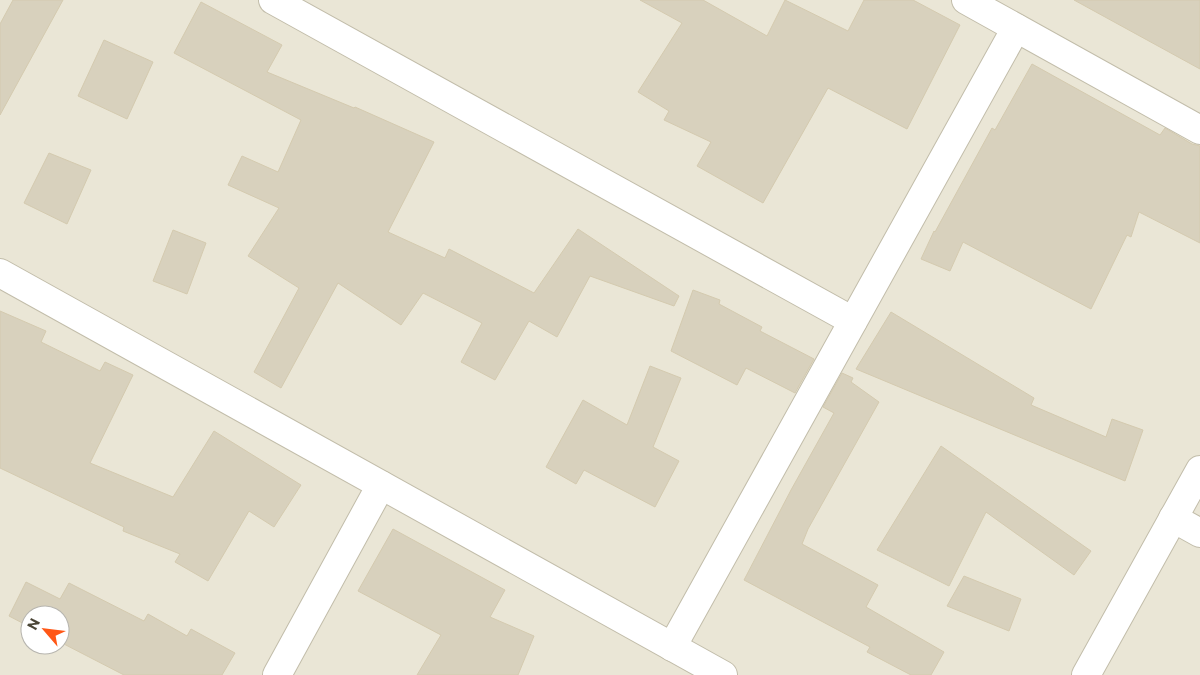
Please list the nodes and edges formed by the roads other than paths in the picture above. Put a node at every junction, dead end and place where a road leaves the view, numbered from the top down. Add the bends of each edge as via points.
1 (273, 0) edge
2 (966, 0) edge
3 (1016, 28) junction
4 (1200, 130) edge
5 (0, 273) edge
6 (853, 321) junction
7 (1200, 470) edge
8 (381, 485) junction
9 (1173, 518) junction
10 (1200, 533) edge
11 (672, 647) junction
12 (277, 675) edge
13 (723, 675) edge
14 (1086, 675) edge

1 - 6 street
2 - 3 street
3 - 4 street
3 - 6 street
5 - 8 street
6 - 11 street
7 - 9 street
8 - 11 street
8 - 12 street
9 - 10 street
9 - 14 street
11 - 13 street

